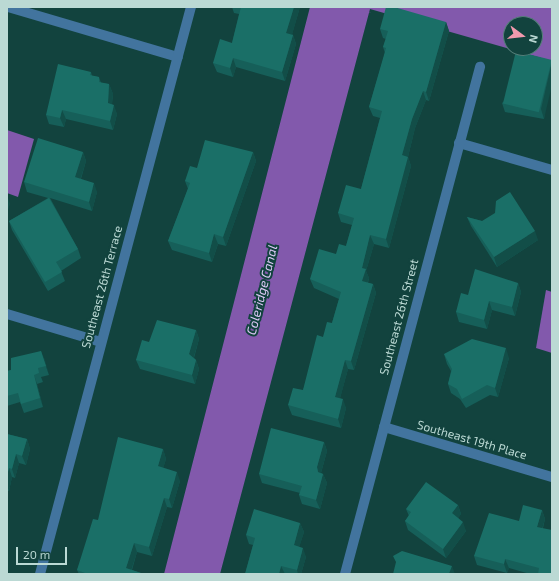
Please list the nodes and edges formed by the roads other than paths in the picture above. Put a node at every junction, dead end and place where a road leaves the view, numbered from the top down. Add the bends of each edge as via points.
1 (8, 7) edge
2 (191, 7) edge
3 (178, 57) junction
4 (480, 67) dead end
5 (459, 143) junction
6 (552, 170) edge
7 (7, 314) edge
8 (101, 342) junction
9 (384, 427) junction
10 (552, 477) edge
11 (40, 574) edge
12 (345, 574) edge

1 - 3 street
2 - 3 street, Southeast 26th Terrace
3 - 8 street, Southeast 26th Terrace
4 - 5 street, Southeast 26th Street
5 - 6 street
5 - 9 street, Southeast 26th Street
7 - 8 street
8 - 11 street, Southeast 26th Terrace
9 - 10 street, Southeast 19th Place
9 - 12 street, Southeast 26th Street

